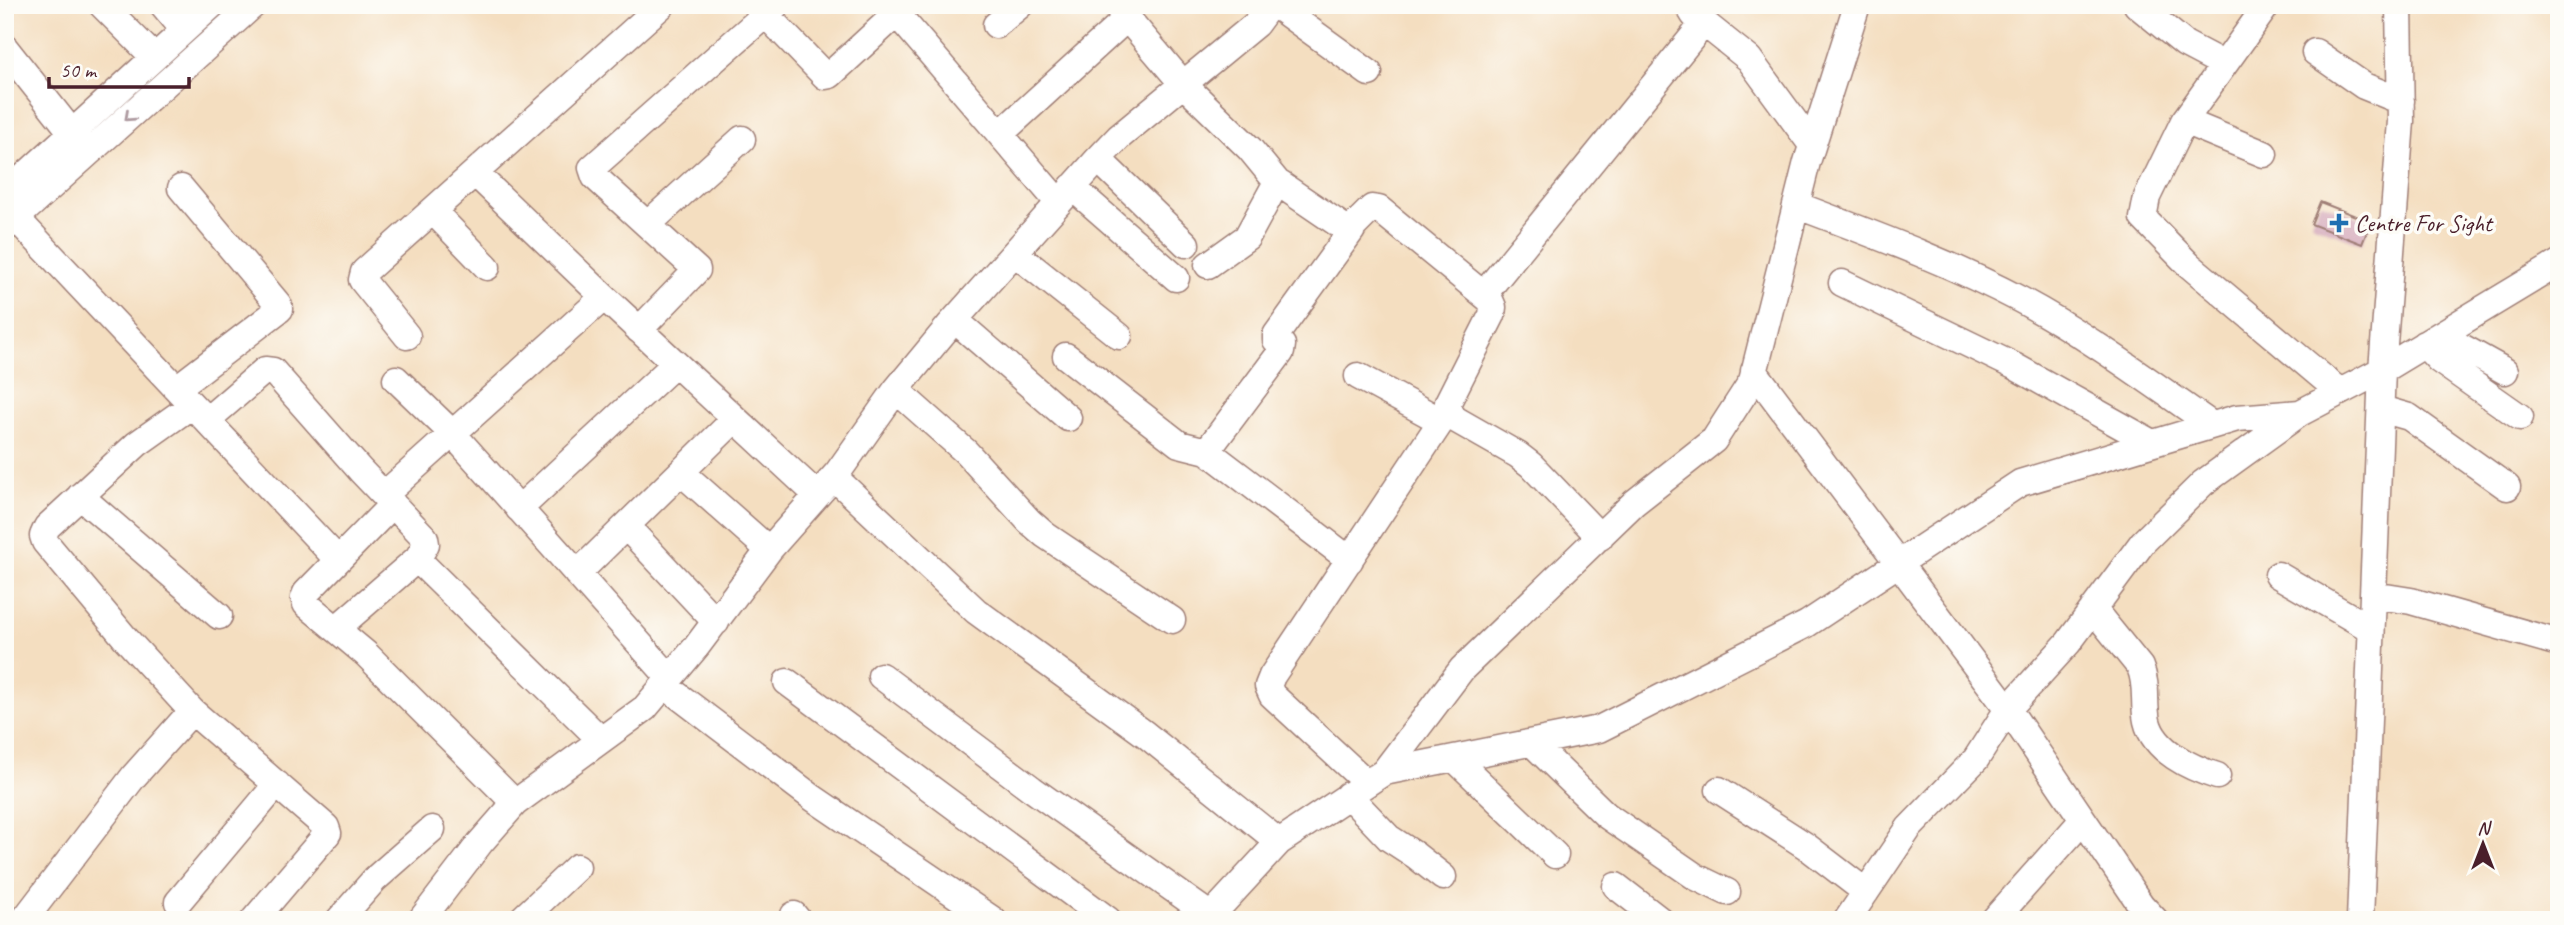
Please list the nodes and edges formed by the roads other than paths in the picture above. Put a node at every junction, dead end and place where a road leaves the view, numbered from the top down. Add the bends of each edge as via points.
1 (103, 5) edge
2 (163, 5) edge
3 (212, 5) edge
4 (253, 5) edge
5 (662, 5) edge
6 (1020, 5) edge
7 (1272, 5) edge
8 (1857, 5) edge
9 (2137, 5) edge
10 (2267, 5) edge
11 (2399, 5) edge
12 (902, 9) edge
13 (771, 10) edge
14 (1121, 12) edge
15 (1696, 14) edge
16 (996, 25) dead end
17 (184, 30) junction
18 (5, 48) edge
19 (2315, 52) dead end
20 (154, 57) junction
21 (2223, 64) junction
22 (1369, 73) dead end
23 (1183, 84) junction
24 (2400, 101) junction
25 (2184, 121) junction
26 (72, 132) junction
27 (1000, 134) junction
28 (742, 139) dead end
29 (1812, 145) junction
30 (89, 153) junction
31 (2264, 154) dead end
32 (1098, 159) junction
33 (476, 173) junction
34 (1277, 181) junction
35 (181, 188) dead end
36 (1065, 195) junction
37 (1796, 205) junction
38 (14, 206) edge
39 (433, 211) junction
40 (648, 224) junction
41 (1352, 230) junction
42 (1186, 244) dead end
43 (1016, 254) junction
44 (1208, 265) dead end
45 (487, 267) dead end
46 (2554, 271) edge
47 (1176, 278) dead end
48 (1842, 283) dead end
49 (1484, 294) junction
50 (604, 297) junction
51 (955, 320) junction
52 (639, 330) junction
53 (407, 336) dead end
54 (1119, 336) dead end
55 (2432, 340) junction
56 (1066, 356) dead end
57 (675, 364) junction
58 (2382, 370) junction
59 (1754, 371) junction
60 (2505, 371) dead end
61 (1358, 376) dead end
62 (396, 379) dead end
63 (896, 390) junction
64 (2340, 392) junction
65 (192, 404) junction
66 (2381, 409) junction
67 (2300, 413) junction
68 (1445, 416) junction
69 (2520, 417) dead end
70 (1068, 418) dead end
71 (735, 419) junction
72 (2212, 425) junction
73 (452, 433) junction
74 (2152, 443) junction
75 (1207, 451) junction
76 (681, 472) junction
77 (825, 486) junction
78 (2507, 487) dead end
79 (80, 496) junction
80 (388, 500) junction
81 (519, 509) junction
82 (626, 526) junction
83 (1600, 537) junction
84 (769, 550) junction
85 (418, 558) junction
86 (338, 560) junction
87 (1350, 560) junction
88 (1899, 563) junction
89 (577, 574) junction
90 (2278, 576) dead end
91 (2373, 595) junction
92 (2093, 609) junction
93 (219, 616) dead end
94 (1172, 620) dead end
95 (716, 622) junction
96 (336, 629) junction
97 (2371, 629) junction
98 (2559, 643) edge
99 (881, 676) dead end
100 (667, 682) junction
101 (787, 682) dead end
102 (2008, 709) junction
103 (192, 711) junction
104 (601, 740) junction
105 (1532, 743) junction
106 (1454, 758) junction
107 (2217, 776) dead end
108 (1367, 783) junction
109 (277, 784) junction
110 (1719, 790) dead end
111 (515, 803) junction
112 (2083, 820) junction
113 (432, 830) dead end
114 (1279, 842) junction
115 (1555, 855) dead end
116 (577, 867) dead end
117 (1443, 877) dead end
118 (1616, 886) dead end
119 (1727, 892) dead end
120 (1866, 892) junction
121 (178, 902) dead end
122 (1210, 918) edge
123 (24, 920) edge
124 (254, 920) edge
125 (339, 920) edge
126 (421, 920) edge
127 (521, 920) edge
128 (993, 920) edge
129 (1108, 920) edge
130 (1660, 920) edge
131 (1847, 920) edge
132 (1994, 920) edge
133 (2155, 920) edge
134 (2360, 920) edge

1 - 20 street
2 - 17 street
3 - 17 street
4 -> 30 street
5 - 33 street
6 - 16 street
7 - 22 street
7 - 23 street via 1256,24
8 - 29 street
9 - 21 street via 2185,44
10 - 21 street
11 - 24 street
12 - 13 street via 825,76
12 - 27 street
13 - 40 street via 592,168 595,177
14 - 23 street
14 - 27 street
15 - 29 street via 1749,59
15 - 49 street
17 - 20 street
18 - 26 street
19 - 24 street via 2364,86
20 - 26 street
21 - 25 street
23 - 32 street
23 - 34 street via 1251,149
24 - 58 street
25 - 31 street
25 - 64 street via 2147,197 2143,218 2189,265
26 - 30 street
26 - 38 street
27 - 36 street
28 - 40 street
29 - 37 street
30 - 38 street
32 - 36 street
32 - 42 street
33 - 39 street
33 - 50 street
34 - 41 street via 1344,230
34 - 44 street via 1248,237
35 - 65 street via 280,309
36 - 43 street
36 - 47 street
37 - 59 street
37 - 72 street via 1918,252 2021,300 2104,350
38 - 65 street
39 - 45 street
39 - 53 street via 361,276
40 - 52 street via 697,270
41 - 49 street via 1372,208 1379,209
41 - 75 street via 1276,335 1281,352
43 - 51 street
43 - 54 street
46 - 55 street
48 - 74 street via 2014,366
49 - 68 street via 1493,307 1492,315
50 - 52 street
50 - 73 street
51 - 63 street
51 - 70 street
52 - 57 street
55 - 58 street
55 - 60 street
55 - 69 street via 2439,360
56 - 75 street via 1179,444
57 - 71 street
57 - 81 street
58 - 64 street
58 - 66 street
59 - 83 street via 1714,440 1634,503
59 - 88 street
61 - 68 street
62 - 73 street
63 - 77 street
63 - 94 street via 966,452 1045,535
64 - 67 street
65 - 79 street via 137,444
65 - 80 street via 269,369
65 - 86 street
66 - 78 street via 2409,417
66 - 91 street
67 - 72 street via 2237,418
67 - 92 street via 2203,483 2143,542
68 - 83 street via 1531,465
68 - 87 street
71 - 76 street
71 - 77 street
72 - 74 street
73 - 80 street
73 - 81 street
74 - 88 street via 2020,483
75 - 87 street
76 - 82 street
76 - 84 street
77 - 84 street
77 - 114 street via 976,611 1145,734
79 - 93 street
79 - 103 street via 44,531 45,542
80 - 85 street via 425,538
80 - 86 street
81 - 89 street
82 - 89 street
82 - 95 street
83 - 108 street via 1462,669
84 - 95 street
85 - 96 street
85 - 104 street
86 - 96 street via 304,598
87 - 108 street via 1269,686 1272,695
88 - 102 street
88 - 105 street via 1807,624 1687,687 1599,729
89 - 100 street
90 - 97 street
91 - 97 street
91 - 98 street via 2411,601
92 - 102 street
92 - 107 street via 2140,667 2145,678 2147,723 2155,739 2182,761
95 - 100 street
96 - 111 street
97 - 134 street
99 - 122 street
100 - 104 street via 645,708
100 - 128 street via 813,798
101 - 129 street
102 - 112 street
102 - 120 street via 1976,758 1909,828
103 - 109 street
103 - 123 street via 134,776
104 - 111 street
105 - 106 street
105 - 119 street via 1606,815 1696,877
106 - 108 street
106 - 115 street
108 - 114 street
108 - 117 street via 1389,838
109 - 121 street
109 - 124 street via 326,827 328,834
110 - 120 street via 1806,846
111 - 126 street
112 - 132 street
112 - 133 street
113 - 125 street via 375,879
114 - 122 street
116 - 127 street
118 - 130 street
120 - 131 street

